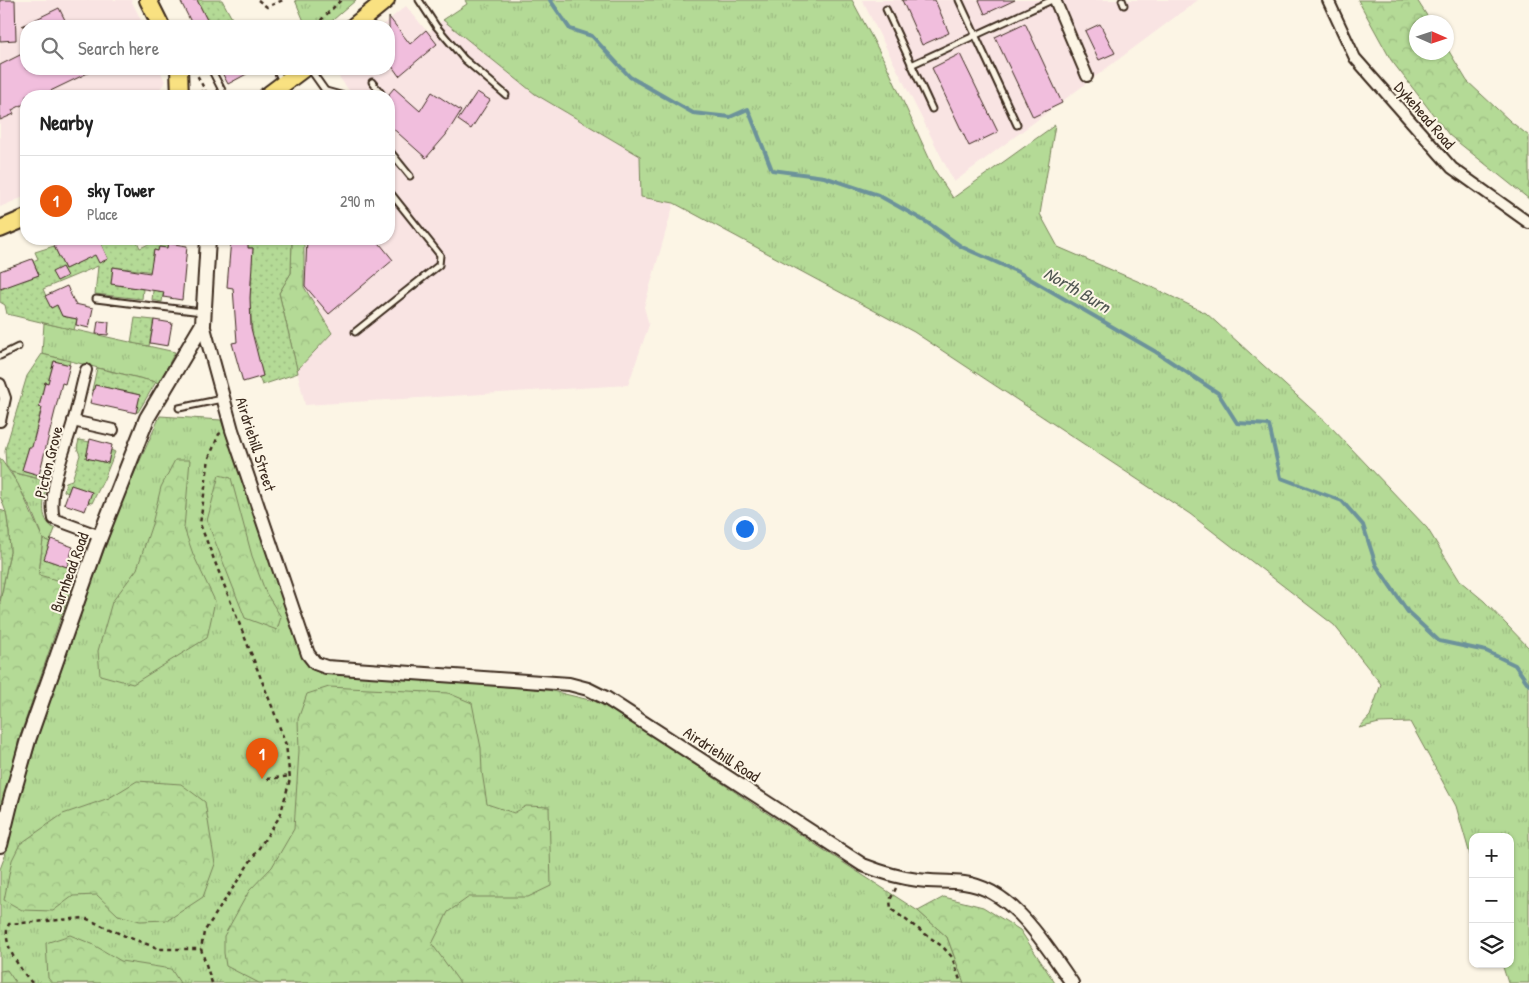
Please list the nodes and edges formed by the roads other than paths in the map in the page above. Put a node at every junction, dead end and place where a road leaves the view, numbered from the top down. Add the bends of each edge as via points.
1 (148, 0) edge
2 (386, 0) edge
3 (419, 0) edge
4 (959, 0) edge
5 (1053, 0) edge
6 (1328, 0) edge
7 (886, 9) dead end
8 (158, 20) edge
9 (361, 20) edge
10 (975, 35) junction
11 (911, 65) junction
12 (183, 75) edge
13 (214, 75) edge
14 (279, 75) edge
15 (295, 75) edge
16 (314, 75) edge
17 (1087, 76) dead end
18 (372, 82) dead end
19 (283, 84) junction
20 (181, 90) edge
21 (222, 90) edge
22 (275, 90) edge
23 (324, 90) edge
24 (379, 90) edge
25 (506, 95) dead end
26 (932, 109) dead end
27 (1017, 126) dead end
28 (395, 157) edge
29 (410, 176) dead end
30 (395, 199) edge
31 (20, 221) edge
32 (1529, 223) edge
33 (0, 229) edge
34 (208, 245) edge
35 (96, 299) dead end
36 (202, 318) junction
37 (355, 332) dead end
38 (18, 347) dead end
39 (0, 356) edge
40 (86, 370) dead end
41 (0, 384) edge
42 (223, 399) junction
43 (179, 408) dead end
44 (0, 421) edge
45 (73, 422) junction
46 (114, 430) dead end
47 (100, 536) junction
48 (308, 654) joint
49 (0, 845) edge
50 (1072, 983) edge

1 - 8 main road
2 - 9 main road
3 - 25 lane via 464,59
4 - 10 lane
5 - 10 lane
5 - 17 street
6 - 32 street, Dykehead Road via 1355,58 1452,168
7 - 11 lane
10 - 11 lane
10 - 27 lane
11 - 26 lane
12 - 20 main road
13 - 21 lane
14 - 19 lane
15 - 19 main road
16 - 23 lane
18 - 24 lane
19 - 22 main road
28 - 29 lane
30 - 37 lane via 440,256 439,265
31 - 33 main road
34 - 36 main road, Airdriehill Street
35 - 36 lane
36 - 42 street, Airdriehill Street
36 - 47 main road, Burnhead Road via 147,418
38 - 39 lane
40 - 45 street, Picton Grove
41 - 44 street via 5,398
42 - 43 lane
42 - 48 street, Airdriehill Street
45 - 46 street, Picton Grove
45 - 47 street, Picton Grove via 51,507 54,519
47 - 49 main road, Burnhead Road via 28,740
48 - 50 street, Airdriehill Road via 315,663 326,667 569,684 588,689 863,865 905,878 966,883 998,894 1031,926

